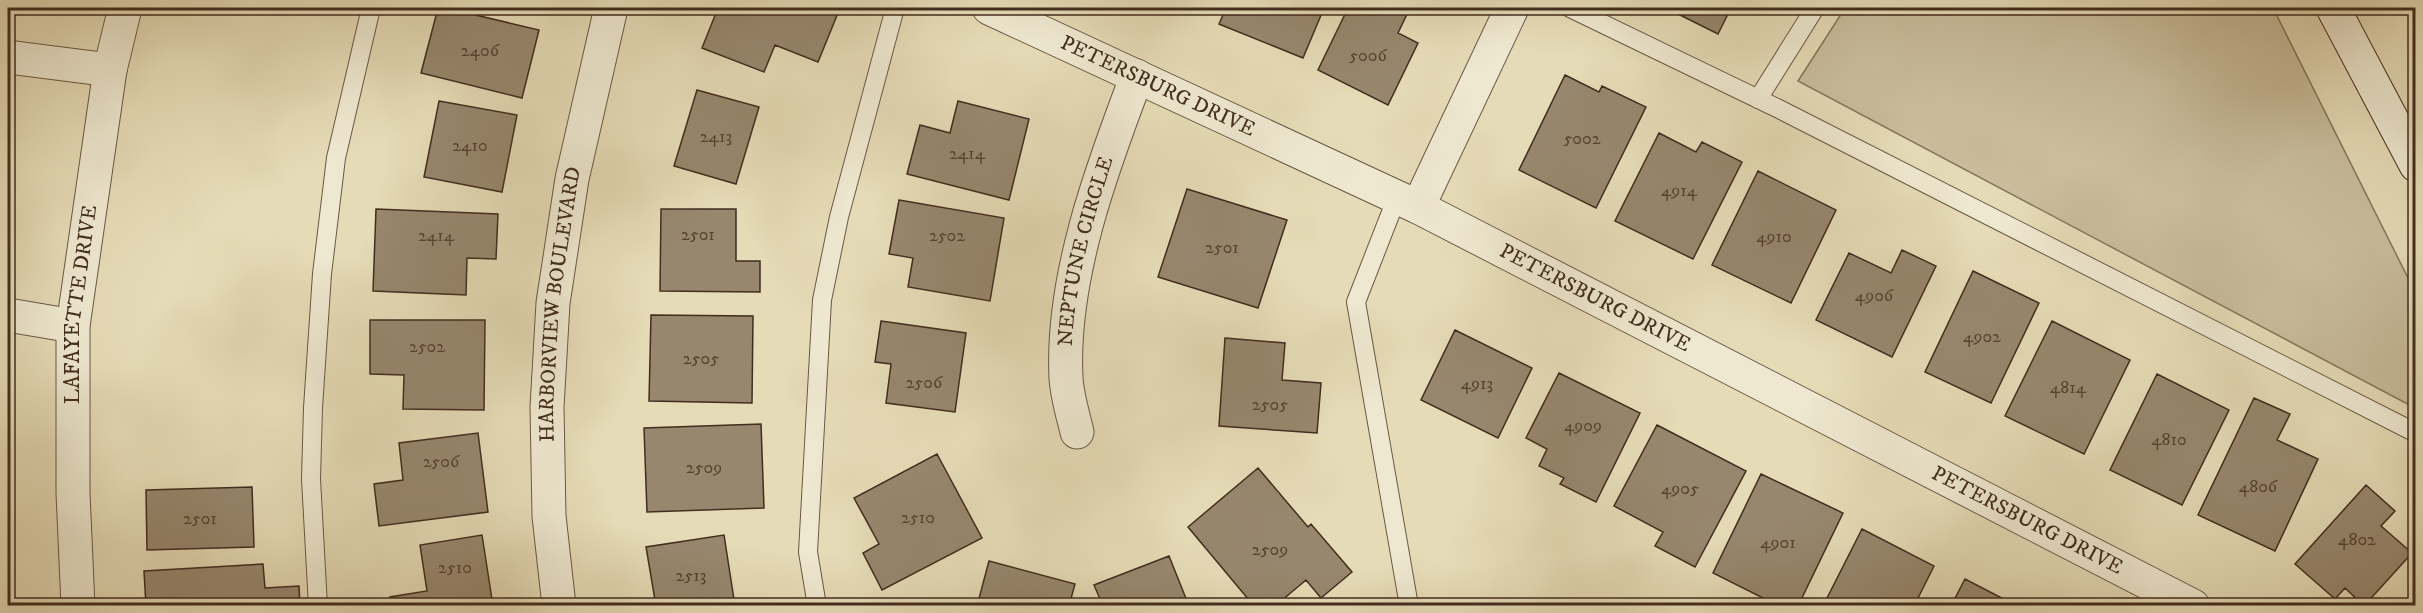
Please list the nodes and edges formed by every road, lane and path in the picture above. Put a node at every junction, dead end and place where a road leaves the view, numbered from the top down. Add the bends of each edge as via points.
1 (125, 8) edge
2 (371, 8) edge
3 (611, 8) edge
4 (895, 8) edge
5 (989, 8) edge
6 (1512, 8) edge
7 (1570, 8) edge
8 (1815, 8) edge
9 (2333, 8) edge
10 (8, 57) edge
11 (110, 70) junction
12 (1137, 76) junction
13 (1758, 99) junction
14 (2415, 165) edge
15 (1408, 202) junction
16 (8, 315) edge
17 (73, 326) junction
18 (1077, 432) dead end
19 (2415, 433) edge
20 (78, 606) edge
21 (318, 606) edge
22 (559, 606) edge
23 (817, 606) edge
24 (1409, 606) edge
25 (2193, 606) edge

1 - 11 street, LAFAYETTE DRIVE
2 - 21 lane via 336,158 322,274 311,479
3 - 22 street, HARBORVIEW BOULEVARD via 572,179 553,303 547,407 549,516
4 - 23 lane via 839,217 822,300 808,552
5 - 12 street, PETERSBURG DRIVE
6 - 15 street
7 - 13 lane
8 - 13 lane
9 - 14 street
10 - 11 street
11 - 17 street, LAFAYETTE DRIVE
12 - 15 street, PETERSBURG DRIVE
12 - 18 street, NEPTUNE CIRCLE via 1107,155 1076,273 1066,380
13 - 19 lane
15 - 24 lane via 1356,302
15 - 25 street, PETERSBURG DRIVE
16 - 17 street
17 - 20 street, LAFAYETTE DRIVE

